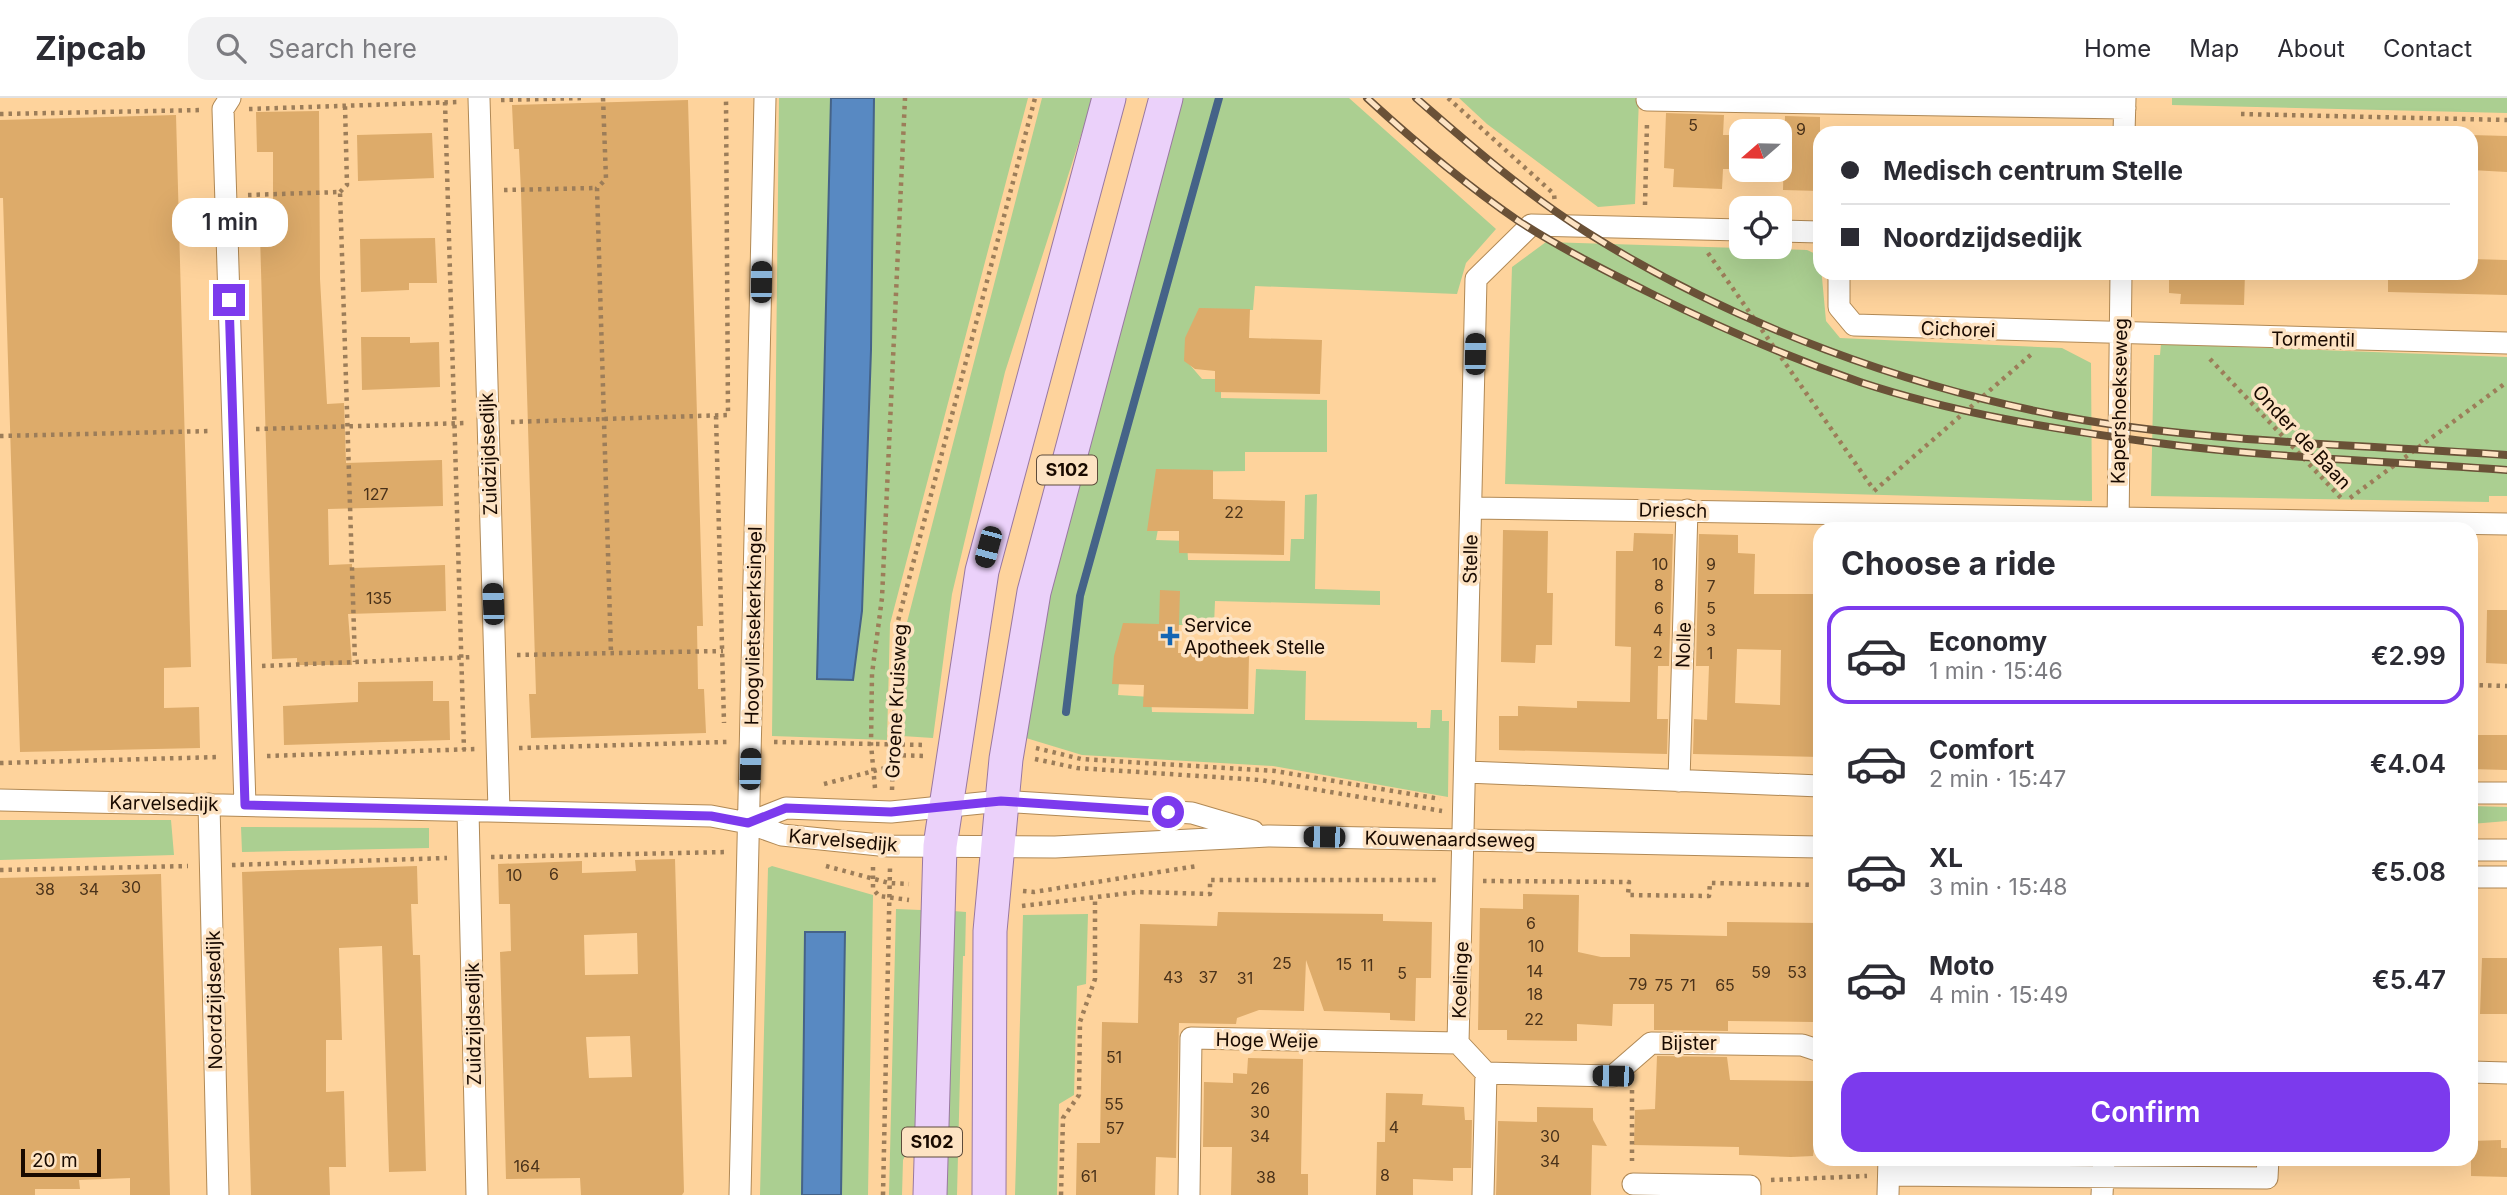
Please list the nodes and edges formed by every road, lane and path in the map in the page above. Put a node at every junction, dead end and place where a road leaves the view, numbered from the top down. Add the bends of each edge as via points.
1 (583, 98) edge
2 (603, 98) edge
3 (765, 98) edge
4 (905, 98) edge
5 (1035, 98) edge
6 (1109, 98) edge
7 (1166, 98) edge
8 (1448, 98) edge
9 (479, 100) edge
10 (1647, 100) joint
11 (446, 102) junction
12 (2125, 103) edge
13 (227, 104) edge
14 (345, 106) junction
15 (0, 114) edge
16 (2241, 114) dead end
17 (2507, 120) edge
18 (2124, 126) edge
19 (597, 188) junction
20 (481, 191) junction
21 (341, 192) junction
22 (226, 196) junction
23 (1556, 226) junction
24 (1644, 227) junction
25 (1690, 228) junction
26 (1729, 230) edge
27 (1792, 231) edge
28 (1813, 232) edge
29 (1839, 280) edge
30 (2121, 280) edge
31 (2057, 333) junction
32 (2120, 334) junction
33 (2188, 336) junction
34 (2507, 343) edge
35 (2507, 382) edge
36 (716, 416) dead end
37 (1874, 491) junction
38 (1471, 508) junction
39 (1687, 510) junction
40 (1874, 521) edge
41 (2118, 522) edge
42 (2478, 524) edge
43 (2507, 524) edge
44 (611, 653) dead end
45 (355, 662) dead end
46 (2478, 685) edge
47 (2507, 685) edge
48 (725, 742) dead end
49 (464, 750) dead end
50 (1006, 759) junction
51 (1466, 772) junction
52 (1679, 780) junction
53 (1813, 786) edge
54 (2478, 793) edge
55 (2507, 793) edge
56 (0, 800) edge
57 (1001, 801) junction
58 (209, 804) junction
59 (245, 805) junction
60 (944, 806) junction
61 (1439, 810) dead end
62 (468, 811) junction
63 (499, 811) junction
64 (883, 812) junction
65 (748, 823) junction
66 (1268, 836) junction
67 (1464, 839) junction
68 (881, 845) junction
69 (940, 846) junction
70 (1813, 847) edge
71 (996, 848) junction
72 (2478, 850) edge
73 (2507, 850) edge
74 (748, 851) junction
75 (469, 858) junction
76 (1209, 863) dead end
77 (212, 865) junction
78 (0, 870) edge
79 (2478, 877) edge
80 (2507, 877) edge
81 (1464, 881) junction
82 (1813, 885) edge
83 (992, 896) junction
84 (1095, 898) junction
85 (889, 899) junction
86 (939, 900) junction
87 (1458, 1044) junction
88 (1813, 1049) edge
89 (1631, 1061) junction
90 (2478, 1072) edge
91 (1486, 1073) junction
92 (2507, 1073) edge
93 (1889, 1176) edge
94 (2267, 1177) edge
95 (2103, 1178) edge
96 (1633, 1184) joint
97 (1658, 1190) edge
98 (1750, 1190) edge
99 (218, 1195) edge
100 (477, 1195) edge
101 (740, 1195) edge
102 (883, 1195) edge
103 (930, 1195) edge
104 (989, 1195) edge
105 (1061, 1195) edge
106 (1188, 1195) edge
107 (1483, 1195) edge

1 - 9 path
2 - 19 path via 606,179
3 - 65 street, Hoogvlietsekerksingel
4 - 64 path via 882,598 872,674 871,744
5 - 64 path, Groene Kruisweg via 898,621
6 - 60 main road, S102 via 982,571
7 - 50 main road, S102 via 1034,592
8 - 23 path via 1555,194
9 - 11 path
9 - 20 street, Zuidzijdsedijk
10 - 12 street
10 - 24 path
11 - 14 path
11 - 49 path
12 - 18 street
13 - 14 path
13 - 15 path
13 - 22 street
14 - 21 path via 347,185
16 - 17 path
19 - 20 path
19 - 44 path
20 - 63 street, Zuidzijdsedijk
21 - 22 path
21 - 45 path
22 - 59 street
23 - 24 street
23 - 38 street, Stelle via 1531,225 1476,279
24 - 25 street
25 - 26 street
25 - 37 path
27 - 28 street
29 - 31 street, Cichorei via 1839,307 1854,325
30 - 32 street, Kapershoekseweg
31 - 32 street, Cichorei
31 - 37 path
32 - 33 street, Tormentil
32 - 41 street, Kapershoekseweg
33 - 34 street, Tormentil
33 - 35 path, Onder de Baan via 2345,502
36 - 48 path
37 - 40 path
38 - 39 street, Driesch
38 - 51 street, Stelle
39 - 40 street, Driesch
39 - 52 street, Nolle
40 - 41 street, Driesch
42 - 43 street, Driesch
46 - 47 path
50 - 57 main road, S102
50 - 61 path, Kouwenaardseweg via 1260,780
51 - 52 street
51 - 67 street, Stelle
52 - 53 street
54 - 55 street
56 - 58 street, Karvelsedijk
57 - 60 street
57 - 66 street via 1192,813
57 - 71 main road, S102
58 - 59 street, Karvelsedijk
58 - 77 street, Noordzijdsedijk
59 - 62 street, Karvelsedijk
60 - 64 street, Karvelsedijk
60 - 69 main road, S102
62 - 63 street, Karvelsedijk
62 - 75 street, Zuidzijdsedijk
63 - 65 street, Karvelsedijk via 711,816
64 - 65 street, Karvelsedijk via 786,808
65 - 68 street, Karvelsedijk via 782,835
65 - 74 street, Hoogvlietsekerksingel
66 - 67 street, Kouwenaardseweg
66 - 71 street, Kouwenaardseweg
67 - 70 street, Kouwenaardseweg
67 - 81 street, Koelinge
68 - 69 street, Karvelsedijk
68 - 85 path
68 - 85 path via 873,889 879,897
69 - 71 street
69 - 86 main road, S102
71 - 83 main road, S102
72 - 73 street
74 - 75 path
74 - 101 street, Hoogvlietsekerksingel
75 - 77 path
75 - 100 street, Zuidzijdsedijk
76 - 83 path
77 - 78 path
77 - 99 street, Noordzijdsedijk
79 - 80 street
81 - 82 path via 1629,882 1628,895 1709,896 1710,883
81 - 84 path via 1210,880 1210,894 1138,892
81 - 87 street, Koelinge
83 - 84 path via 1025,906
83 - 104 main road, S102
84 - 105 path via 1095,979 1080,1022 1079,1095 1063,1118
85 - 86 path
85 - 102 path
86 - 103 main road, S102
87 - 91 street, Koelinge
87 - 106 street, Hoge Weije via 1191,1038
88 - 89 street, Bijster via 1651,1043
89 - 91 street, Bijster via 1613,1076
89 - 96 path
90 - 92 street
91 - 107 street
93 - 95 street
93 - 98 path via 1763,1180
94 - 95 street
96 - 97 street
97 - 98 street

